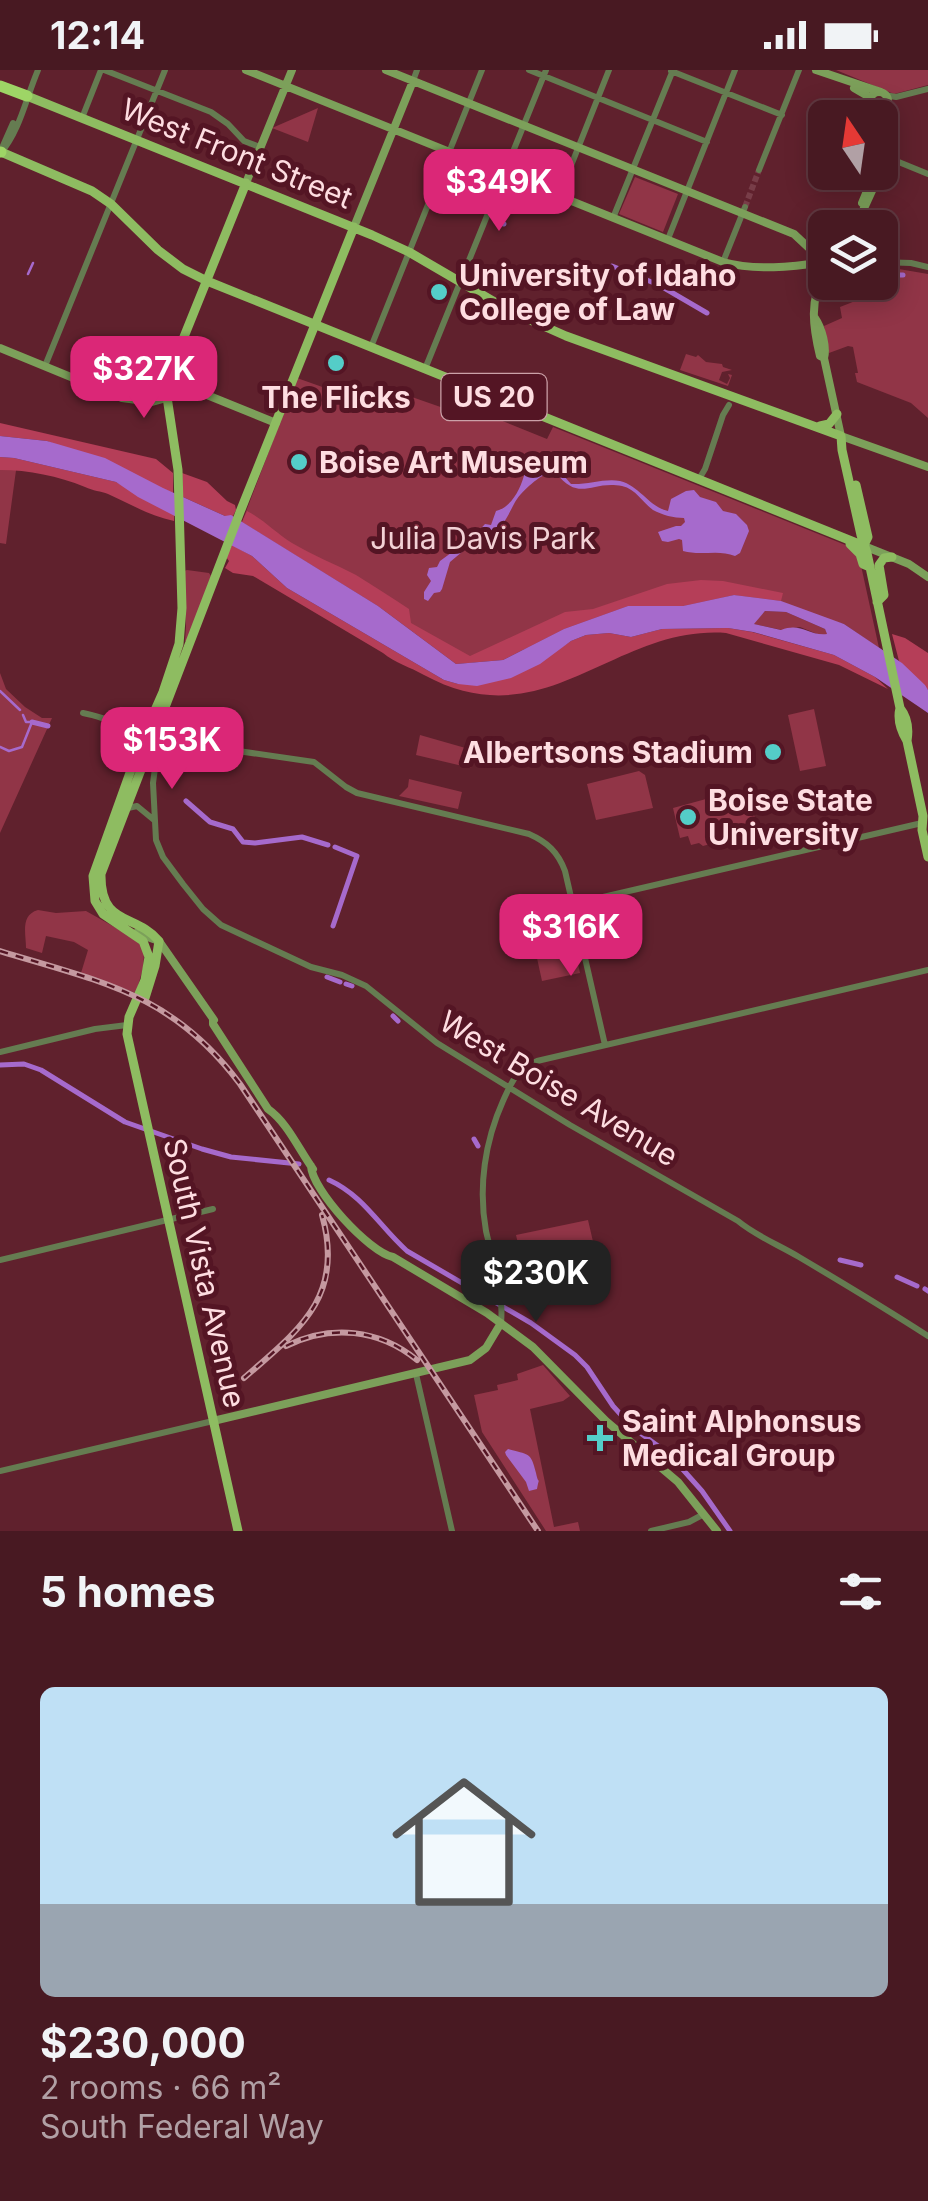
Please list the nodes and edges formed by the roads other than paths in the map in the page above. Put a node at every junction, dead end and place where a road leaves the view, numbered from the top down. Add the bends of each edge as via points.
1 (38, 70) edge
2 (102, 70) edge
3 (165, 70) edge
4 (246, 70) edge
5 (292, 70) edge
6 (386, 70) edge
7 (417, 70) edge
8 (482, 70) edge
9 (529, 70) edge
10 (609, 70) edge
11 (672, 70) edge
12 (736, 70) edge
13 (799, 70) edge
14 (820, 71) edge
15 (544, 73) edge
16 (413, 81) junction
17 (0, 83) edge
18 (285, 86) junction
19 (928, 90) edge
20 (156, 91) junction
21 (726, 93) junction
22 (883, 94) junction
23 (27, 96) junction
24 (598, 98) junction
25 (868, 100) edge
26 (872, 100) edge
27 (884, 100) edge
28 (898, 102) edge
29 (469, 103) junction
30 (782, 115) junction
31 (82, 118) junction
32 (653, 120) junction
33 (524, 125) junction
34 (394, 129) junction
35 (137, 140) junction
36 (707, 142) junction
37 (260, 147) junction
38 (578, 147) junction
39 (449, 152) junction
40 (0, 153) edge
41 (898, 166) edge
42 (633, 169) junction
43 (759, 170) tunnel mouth
44 (504, 174) junction
45 (928, 174) edge
46 (246, 184) junction
47 (687, 190) junction
48 (558, 196) junction
49 (111, 204) junction
50 (744, 210) junction
51 (613, 218) junction
52 (354, 228) junction
53 (668, 240) junction
54 (808, 247) edge
55 (409, 252) junction
56 (722, 262) junction
57 (898, 262) edge
58 (808, 264) edge
59 (928, 267) edge
60 (207, 281) junction
61 (460, 282) junction
62 (815, 300) edge
63 (815, 318) junction
64 (315, 325) junction
65 (821, 332) junction
66 (818, 346) junction
67 (370, 347) junction
68 (0, 348) edge
69 (824, 358) junction
70 (45, 366) junction
71 (425, 369) junction
72 (167, 397) junction
73 (731, 401) junction
74 (836, 414) junction
75 (276, 423) junction
76 (812, 425) junction
77 (841, 436) junction
78 (928, 467) edge
79 (700, 476) junction
80 (842, 537) junction
81 (864, 546) junction
82 (892, 557) junction
83 (870, 567) junction
84 (928, 578) edge
85 (878, 602) junction
86 (83, 714) dead end
87 (148, 736) junction
88 (174, 742) junction
89 (156, 761) junction
90 (132, 790) junction
91 (124, 812) junction
92 (154, 818) junction
93 (925, 826) edge
94 (928, 858) edge
95 (572, 904) junction
96 (132, 932) junction
97 (159, 941) junction
98 (172, 959) junction
99 (156, 960) junction
100 (928, 970) edge
101 (128, 1025) junction
102 (605, 1045) junction
103 (0, 1052) edge
104 (508, 1088) junction
105 (213, 1209) dead end
106 (168, 1220) junction
107 (0, 1260) edge
108 (501, 1323) junction
109 (928, 1336) edge
110 (416, 1374) junction
111 (213, 1421) junction
112 (0, 1471) edge
113 (705, 1513) junction
114 (238, 1531) edge
115 (452, 1531) edge
116 (651, 1531) edge
117 (717, 1531) edge

1 - 23 street
2 - 20 street
2 - 31 street
3 - 20 street
4 - 18 main road
5 - 18 main road
6 - 16 main road
7 - 16 street
8 - 29 street
9 - 15 street
10 - 24 street
11 - 21 street
11 - 32 street
12 - 21 street
13 - 30 street
14 - 22 main road
14 - 25 main road
15 - 24 street
15 - 33 street
16 - 29 main road
16 - 34 main road
17 - 23 highway, US 20
18 - 34 main road
18 - 37 main road
19 - 22 street
19 - 28 street
20 - 35 street
20 - 37 street via 211,112
21 - 30 street
21 - 36 street
22 - 26 main road
22 - 27 main road
23 - 31 main road, West Front Street / US 20
23 - 40 street
24 - 32 street
24 - 38 street
29 - 33 main road
29 - 39 street
30 - 43 street
31 - 35 main road, West Front Street / US 20
32 - 36 street
32 - 42 street
33 - 38 main road
33 - 44 street
34 - 39 main road
34 - 52 main road
35 - 46 main road, West Front Street / US 20
35 - 49 street
36 - 47 street
37 - 46 main road
38 - 42 main road
38 - 48 street
39 - 44 main road
39 - 55 street
40 - 49 main road, US 20
41 - 45 street
42 - 47 main road
42 - 51 street
44 - 48 main road
44 - 61 street
46 - 52 main road, West Front Street / US 20
46 - 60 main road
47 - 50 main road
47 - 53 street
48 - 51 main road
49 - 60 main road, US 20 via 158,250
49 - 70 street
50 - 54 main road
50 - 56 street
51 - 53 main road
52 - 55 main road, West Front Street / US 20
52 - 64 main road
53 - 56 main road
55 - 61 main road, West Front Street / US 20
55 - 67 street
56 - 58 main road via 751,268
57 - 59 street
60 - 64 main road, US 20
60 - 72 main road via 167,379
61 - 71 street
61 - 73 main road, West Front Street / US 20 via 566,336
62 - 63 main road
63 - 65 main road
63 - 66 main road
64 - 67 main road, US 20
64 - 75 main road
65 - 66 main road
65 - 69 main road
66 - 69 main road
67 - 71 main road, US 20
68 - 70 main road
69 - 74 main road
70 - 72 main road via 122,398
71 - 79 main road, US 20
72 - 75 main road via 202,393
72 - 87 main road via 178,470 182,608 179,644
73 - 76 main road, US 20
73 - 79 street
74 - 76 main road via 829,424
74 - 77 main road
75 - 87 main road
76 - 77 main road, US 20
77 - 78 main road
77 - 81 main road via 868,537
79 - 80 main road, US 20
80 - 81 main road, US 20
80 - 83 main road
81 - 82 main road
81 - 83 main road
82 - 84 main road
82 - 85 main road via 879,565 884,595
83 - 85 main road
85 - 93 main road
86 - 87 street
87 - 88 street
87 - 89 street, West Boise Avenue
87 - 90 main road
87 - 96 main road via 93,876 102,914
88 - 89 street via 161,745
88 - 95 street via 314,762 357,793 532,836 560,858
89 - 92 street, West Boise Avenue
90 - 91 main road
90 - 92 street
91 - 92 street via 136,806
91 - 97 main road via 101,874 102,893 112,911
92 - 104 street, West Boise Avenue via 163,857 221,925 366,986 436,1044
93 - 94 main road
93 - 95 street
95 - 102 street
96 - 97 main road
96 - 101 main road, South Vista Avenue via 149,957
97 - 98 main road
97 - 99 main road
98 - 99 main road
98 - 108 main road via 350,1218 393,1257
99 - 101 main road
100 - 102 street
101 - 103 street
101 - 106 main road, South Vista Avenue
102 - 104 street via 530,1064
104 - 108 street via 483,1182
104 - 109 street, West Boise Avenue
105 - 106 street
106 - 107 street
106 - 111 main road, South Vista Avenue
108 - 110 main road via 470,1360
108 - 113 main road via 546,1358
110 - 111 main road
110 - 115 street
111 - 112 street
111 - 114 main road, South Vista Avenue
113 - 116 street
113 - 117 main road

